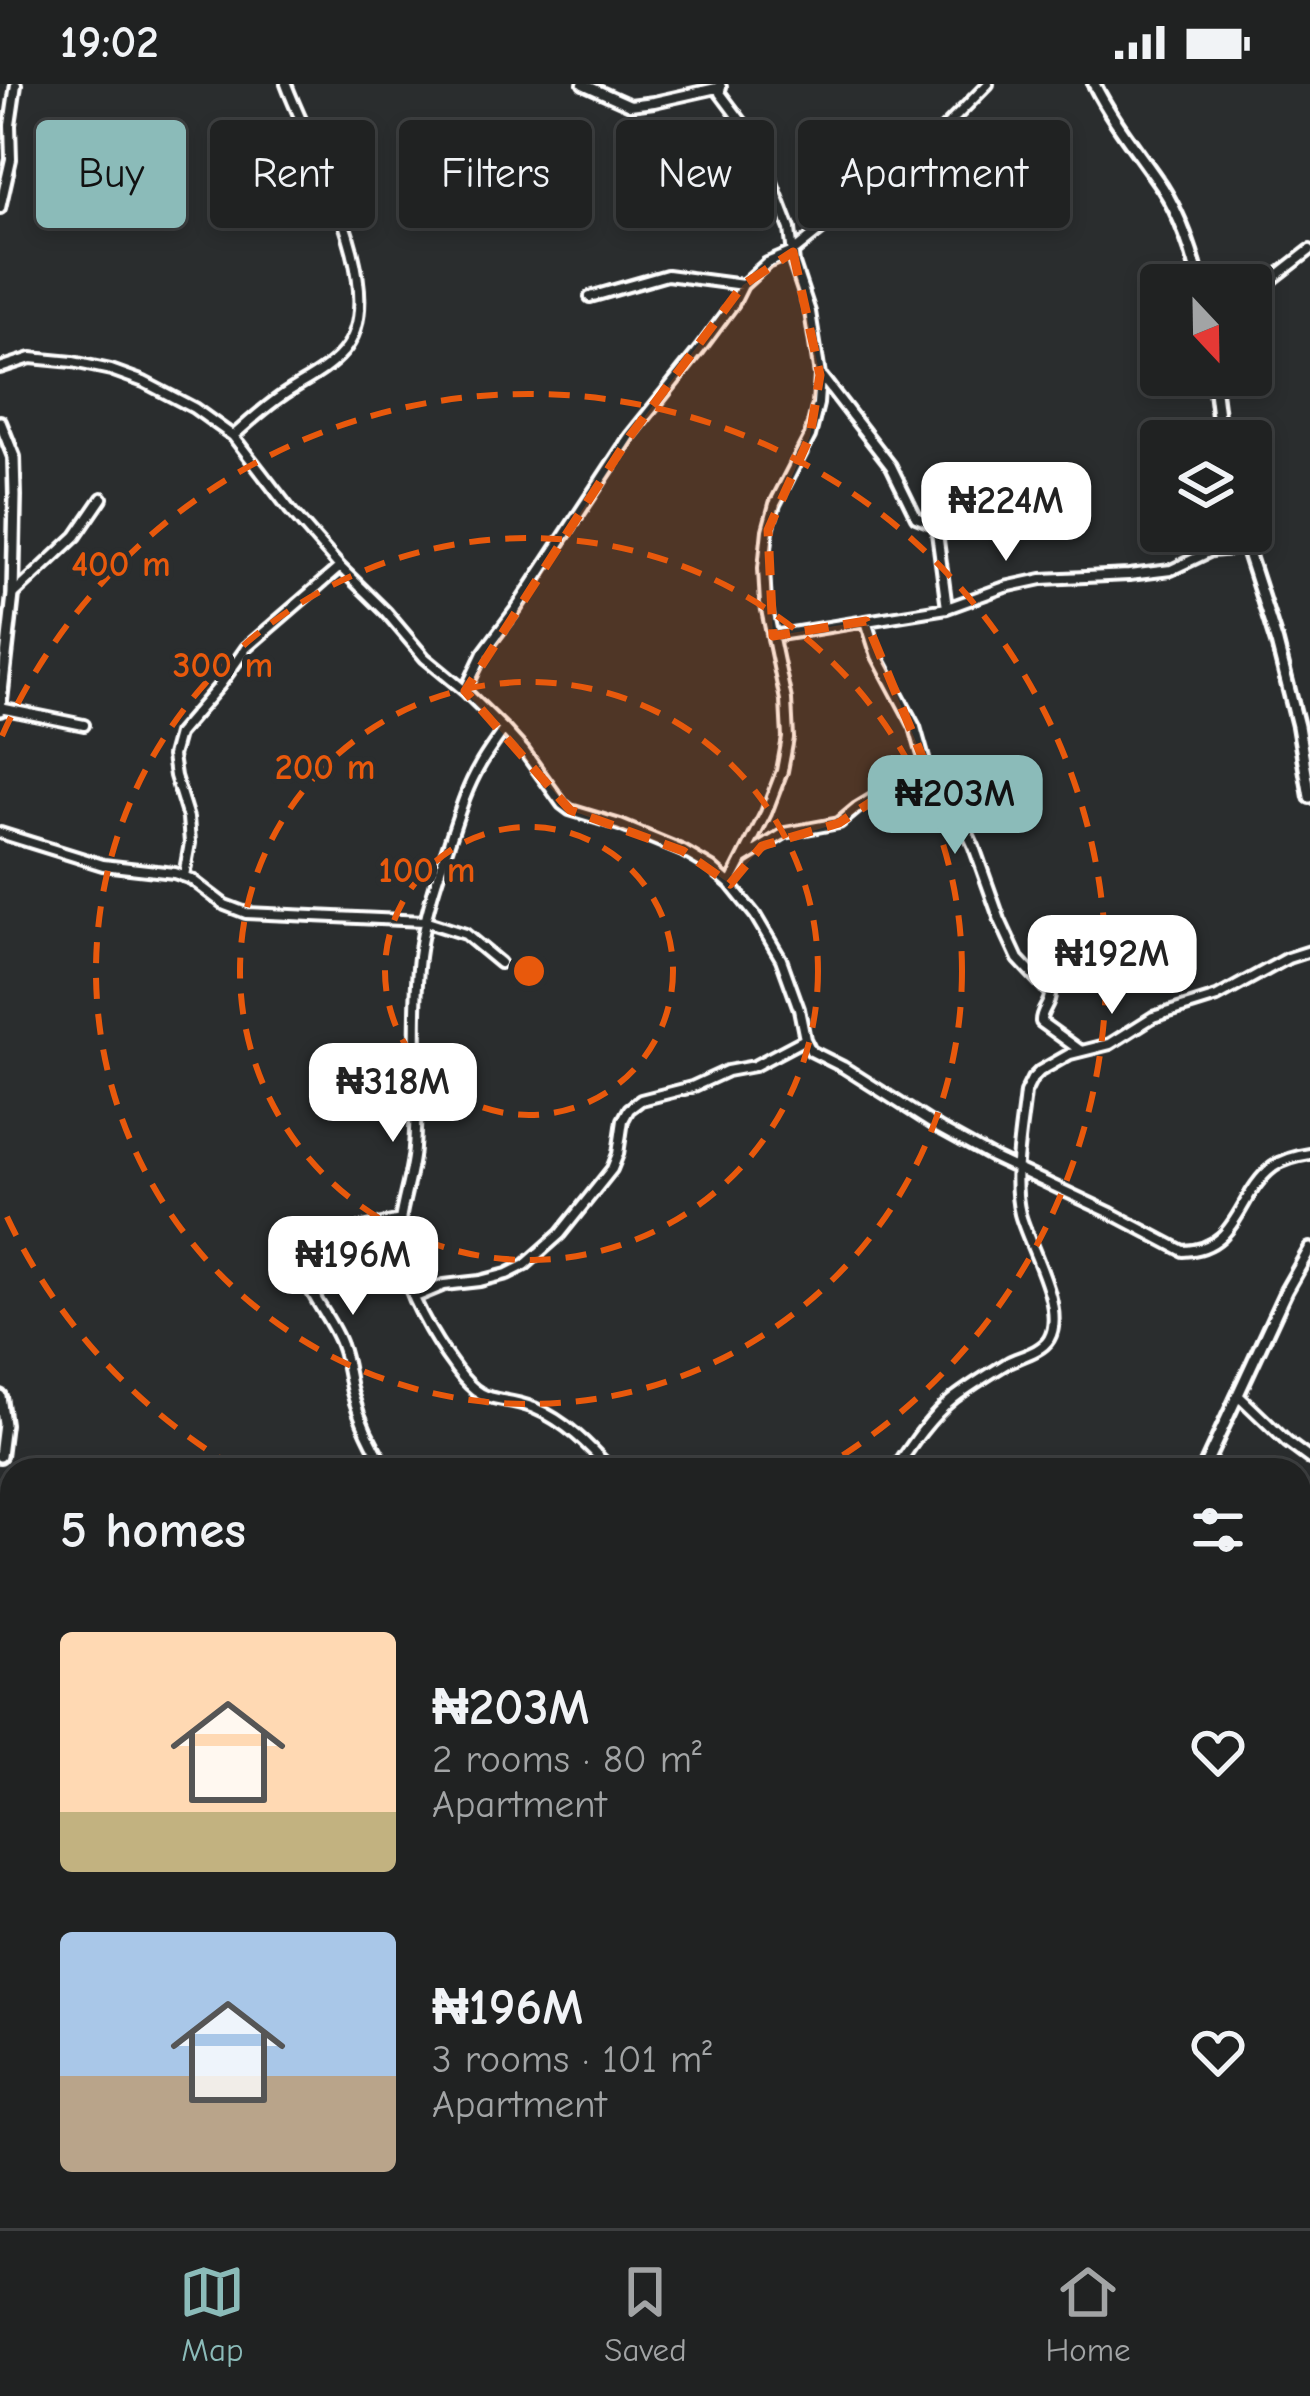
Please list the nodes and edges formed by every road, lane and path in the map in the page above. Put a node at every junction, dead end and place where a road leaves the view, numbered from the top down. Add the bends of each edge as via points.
1 (16, 84) edge
2 (286, 84) edge
3 (583, 84) edge
4 (988, 84) edge
5 (1094, 84) edge
6 (720, 86) edge
7 (0, 208) edge
8 (1310, 250) edge
9 (793, 252) junction
10 (1194, 264) edge
11 (1272, 280) edge
12 (743, 285) junction
13 (590, 297) dead end
14 (0, 368) edge
15 (820, 375) junction
16 (0, 422) edge
17 (233, 436) junction
18 (102, 498) dead end
19 (1218, 552) edge
20 (1246, 552) edge
21 (340, 567) junction
22 (13, 595) junction
23 (946, 608) junction
24 (866, 622) junction
25 (773, 636) junction
26 (465, 691) junction
27 (0, 709) edge
28 (84, 725) dead end
29 (504, 729) junction
30 (926, 766) junction
31 (1310, 796) edge
32 (0, 833) edge
33 (743, 859) junction
34 (184, 876) junction
35 (730, 884) junction
36 (424, 921) junction
37 (1310, 952) edge
38 (500, 963) dead end
39 (805, 1039) junction
40 (1081, 1051) junction
41 (1310, 1154) edge
42 (1018, 1169) junction
43 (401, 1220) junction
44 (1310, 1249) edge
45 (416, 1298) junction
46 (1238, 1395) junction
47 (0, 1396) edge
48 (0, 1456) edge
49 (380, 1458) edge
50 (600, 1458) edge
51 (904, 1458) edge
52 (1209, 1458) edge
53 (1309, 1458) edge

1 - 7 street
2 - 17 street via 353,244 358,307 343,353
3 - 6 street via 630,105
4 - 9 street via 916,157
5 - 10 street via 1165,191
6 - 9 street via 756,141
8 - 11 street
9 - 12 street
9 - 15 street
12 - 13 street via 668,275
12 - 26 street via 630,436 483,652
14 - 17 street via 32,358 111,370 194,407
15 - 23 street via 891,466 916,517 936,525
15 - 25 street via 810,436 768,530
16 - 22 street via 14,457
17 - 21 street
18 - 22 street via 76,536
19 - 23 street via 1172,570 1024,582
20 - 31 street via 1277,643
21 - 26 street
21 - 34 street via 246,648 178,734 172,755 190,843
22 - 27 street
23 - 24 street
24 - 25 street
24 - 30 street
25 - 33 street via 788,739
26 - 29 street
27 - 28 street
29 - 35 street via 571,810 683,851
29 - 36 street via 462,805
30 - 33 street via 839,823 785,833
30 - 40 street via 956,807 1018,958 1050,993 1041,1022
32 - 34 street via 103,865
33 - 35 street
34 - 36 street via 246,913
35 - 39 street via 782,959
36 - 38 street via 465,934
36 - 43 street via 413,1166
37 - 40 street
39 - 42 street via 811,1051
39 - 45 street via 754,1066 641,1100 623,1120 612,1168 542,1252 507,1274
40 - 42 street via 1032,1079 1024,1093
41 - 42 street via 1269,1169 1232,1227 1196,1251
42 - 51 street via 1020,1214 1046,1281 1052,1334 955,1398
43 - 45 street via 399,1250
43 - 49 street via 319,1237 301,1258
44 - 46 street
45 - 50 street via 471,1387 490,1400 538,1409
46 - 52 street
46 - 53 street
47 - 48 street

